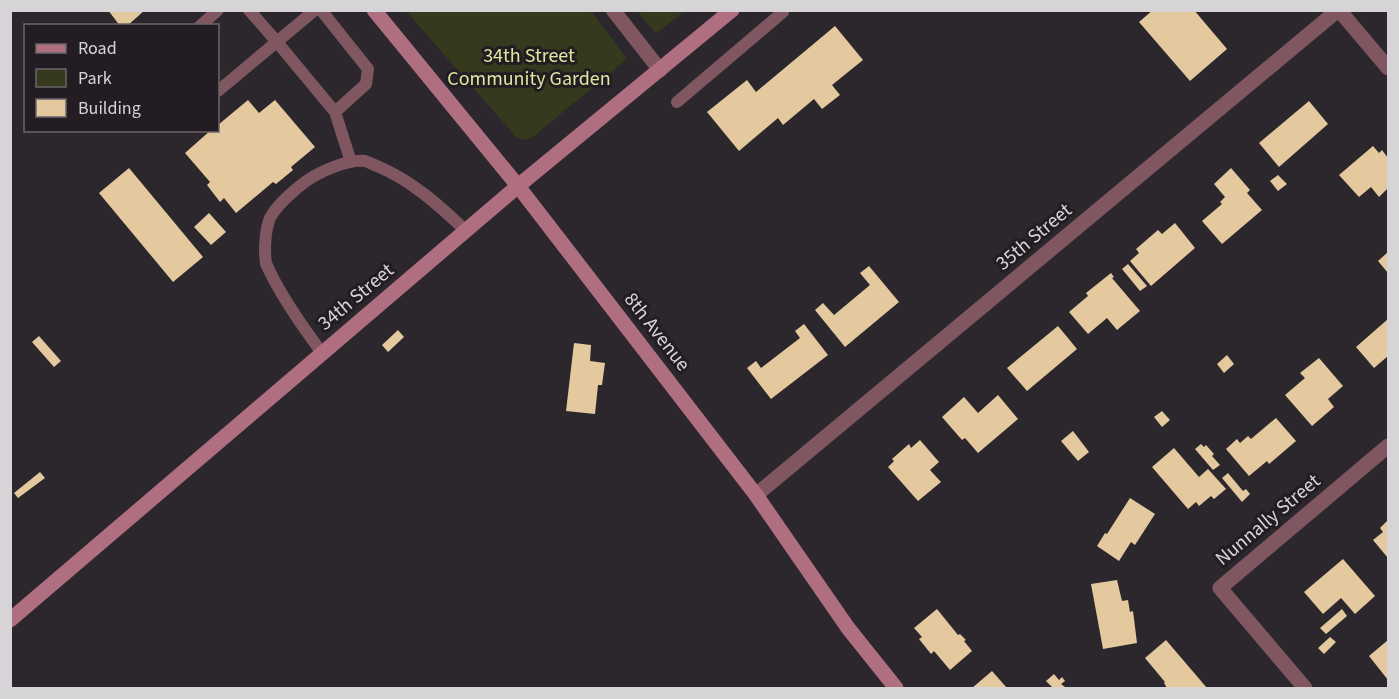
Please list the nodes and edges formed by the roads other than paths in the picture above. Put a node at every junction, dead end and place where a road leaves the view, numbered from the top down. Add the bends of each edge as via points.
1 (218, 10) edge
2 (249, 10) edge
3 (374, 10) edge
4 (613, 10) edge
5 (732, 10) edge
6 (1339, 10) edge
7 (315, 11) edge
8 (783, 11) edge
9 (202, 24) edge
10 (277, 42) junction
11 (1389, 68) edge
12 (660, 70) junction
13 (219, 90) edge
14 (677, 102) dead end
15 (335, 112) junction
16 (351, 162) junction
17 (518, 186) junction
18 (466, 231) junction
19 (322, 353) junction
20 (1389, 446) edge
21 (756, 495) junction
22 (10, 620) edge
23 (896, 688) edge
24 (1305, 688) edge

1 - 9 lane
2 - 10 lane
3 - 17 street, 8th Avenue
4 - 12 street
5 - 12 street, 34th Street
6 - 11 street
6 - 21 street, 35th Street
7 - 10 lane
7 - 15 lane via 368,69 366,84
8 - 14 lane
10 - 13 lane
10 - 15 lane
12 - 17 street, 34th Street
15 - 16 lane
16 - 18 lane via 364,161 391,172
16 - 19 lane via 311,177 291,193 270,218 265,243 267,264 280,291
17 - 18 street, 34th Street
17 - 21 street, 8th Avenue
18 - 19 street, 34th Street
19 - 22 street, 34th Street
20 - 24 street, Nunnally Street via 1220,588
21 - 23 street, 8th Avenue via 848,628

